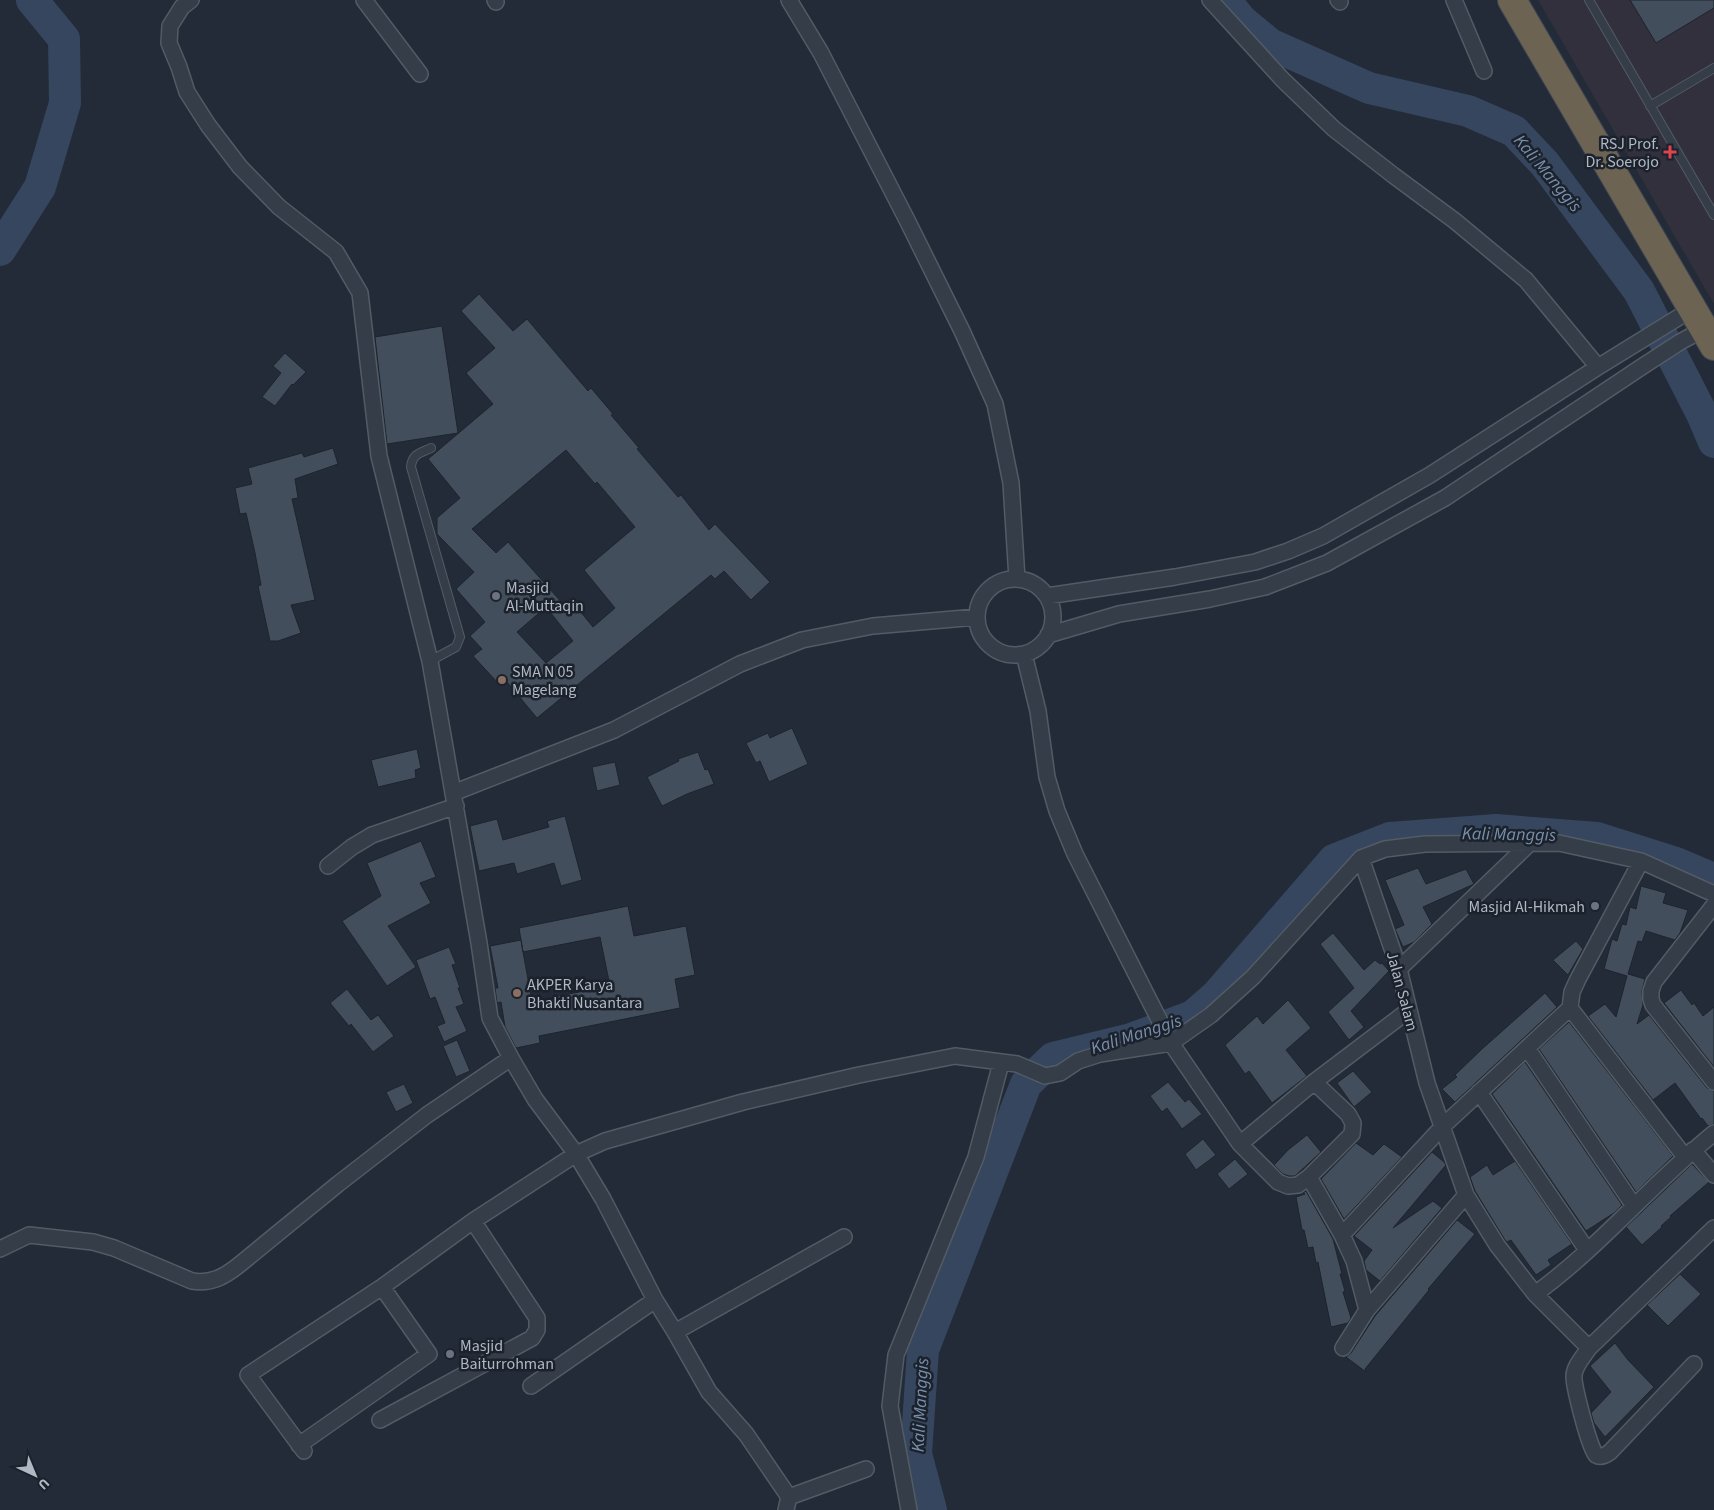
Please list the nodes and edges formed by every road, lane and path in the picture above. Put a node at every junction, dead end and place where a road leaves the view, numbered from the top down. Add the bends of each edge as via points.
1 (191, 0) edge
2 (364, 0) edge
3 (789, 0) edge
4 (1210, 0) edge
5 (1454, 0) edge
6 (1512, 0) edge
7 (1589, 0) edge
8 (1714, 68) edge
9 (1484, 71) dead end
10 (420, 74) dead end
11 (1650, 106) junction
12 (1714, 215) edge
13 (1704, 325) edge
14 (1598, 367) junction
15 (1515, 422) junction
16 (1533, 441) junction
17 (431, 448) dead end
18 (1017, 579) junction
19 (1047, 596) junction
20 (977, 617) junction
21 (1048, 635) junction
22 (1024, 654) junction
23 (430, 661) junction
24 (455, 799) junction
25 (1528, 844) junction
26 (1361, 858) junction
27 (1641, 861) junction
28 (328, 866) dead end
29 (1714, 894) edge
30 (1714, 905) edge
31 (1399, 969) junction
32 (1570, 1008) junction
33 (1409, 1010) junction
34 (1170, 1040) junction
35 (1526, 1048) junction
36 (511, 1058) junction
37 (1001, 1063) junction
38 (1314, 1082) junction
39 (1714, 1082) edge
40 (1479, 1092) junction
41 (1443, 1126) junction
42 (1714, 1133) edge
43 (1240, 1144) junction
44 (1689, 1153) junction
45 (576, 1154) junction
46 (1714, 1176) edge
47 (1309, 1177) junction
48 (1466, 1195) junction
49 (1634, 1206) junction
50 (473, 1221) junction
51 (1714, 1228) edge
52 (844, 1236) dead end
53 (1342, 1236) junction
54 (0, 1249) edge
55 (1587, 1250) junction
56 (382, 1287) junction
57 (1535, 1294) junction
58 (655, 1300) junction
59 (1367, 1310) junction
60 (675, 1332) junction
61 (1343, 1348) dead end
62 (1589, 1348) junction
63 (1694, 1364) dead end
64 (531, 1386) dead end
65 (380, 1420) dead end
66 (866, 1469) dead end
67 (787, 1504) edge
68 (910, 1510) edge

1 - 23 street via 182,7 170,26 169,44 188,92 208,126 240,167 279,207 336,252 360,292 378,456
2 - 10 street
3 - 18 street via 821,53 898,204 962,331 994,404 1011,483
4 - 14 street via 1334,129 1455,220 1526,280
5 - 9 street
6 - 13 highway
7 - 11 lane
8 - 11 lane
11 - 12 lane
13 - 14 street via 1669,324
13 - 16 street
14 - 15 street
15 - 16 street
15 - 19 street via 1323,536 1288,551 1255,562 1193,574
16 - 21 street via 1445,498 1327,563 1265,587 1119,614
17 - 23 lane via 415,455 411,467 460,637 456,647
18 - 19 street via 1029,582
18 - 20 street via 1005,580 985,594
19 - 21 street via 1053,615
20 - 22 street via 978,628 991,647 1012,655
20 - 24 street via 873,626 802,640 740,664 614,730
21 - 22 street via 1042,644
22 - 34 street via 1038,711 1047,778 1057,811 1075,854
23 - 24 street
24 - 28 street via 372,835
24 - 36 street via 490,1018
25 - 26 street via 1425,844 1385,849
25 - 27 street via 1559,843
25 - 31 street
26 - 31 street, Jalan Salam
26 - 34 street via 1254,977 1212,1015
27 - 29 street
27 - 32 street via 1578,979
30 - 39 street via 1654,982 1651,998 1653,1005
31 - 33 street, Jalan Salam
32 - 35 street
32 - 44 street
33 - 38 street
33 - 41 street, Jalan Salam via 1427,1083
34 - 37 street via 1100,1054 1045,1076 1017,1064
34 - 43 street
35 - 40 street
35 - 49 street
36 - 45 street
36 - 54 street via 427,1115 239,1265 215,1280 192,1281 93,1242 29,1235
37 - 45 street via 955,1056 859,1075 734,1104 605,1141
37 - 68 street via 976,1157 896,1355 890,1406
38 - 43 street
38 - 47 street via 1348,1114 1353,1123 1352,1134
40 - 41 street
40 - 55 street
41 - 48 street, Jalan Salam
41 - 53 street
42 - 44 street
43 - 47 street via 1278,1182 1298,1185
44 - 46 street
44 - 49 street
45 - 50 street
45 - 58 street
47 - 53 street
48 - 57 street, Jalan Salam via 1508,1260
48 - 59 street
49 - 55 street
50 - 56 street
50 - 65 street via 537,1318 537,1330 532,1338
51 - 62 street
52 - 60 street
53 - 59 street via 1354,1261
55 - 57 street
56 - 56 street via 248,1375 301,1448 429,1354
57 - 62 street, Jalan Salam
58 - 60 street
58 - 64 street
59 - 61 street
60 - 67 street via 709,1392 746,1434
62 - 63 street via 1574,1374 1575,1386 1590,1445 1599,1456 1610,1452
66 - 67 street

